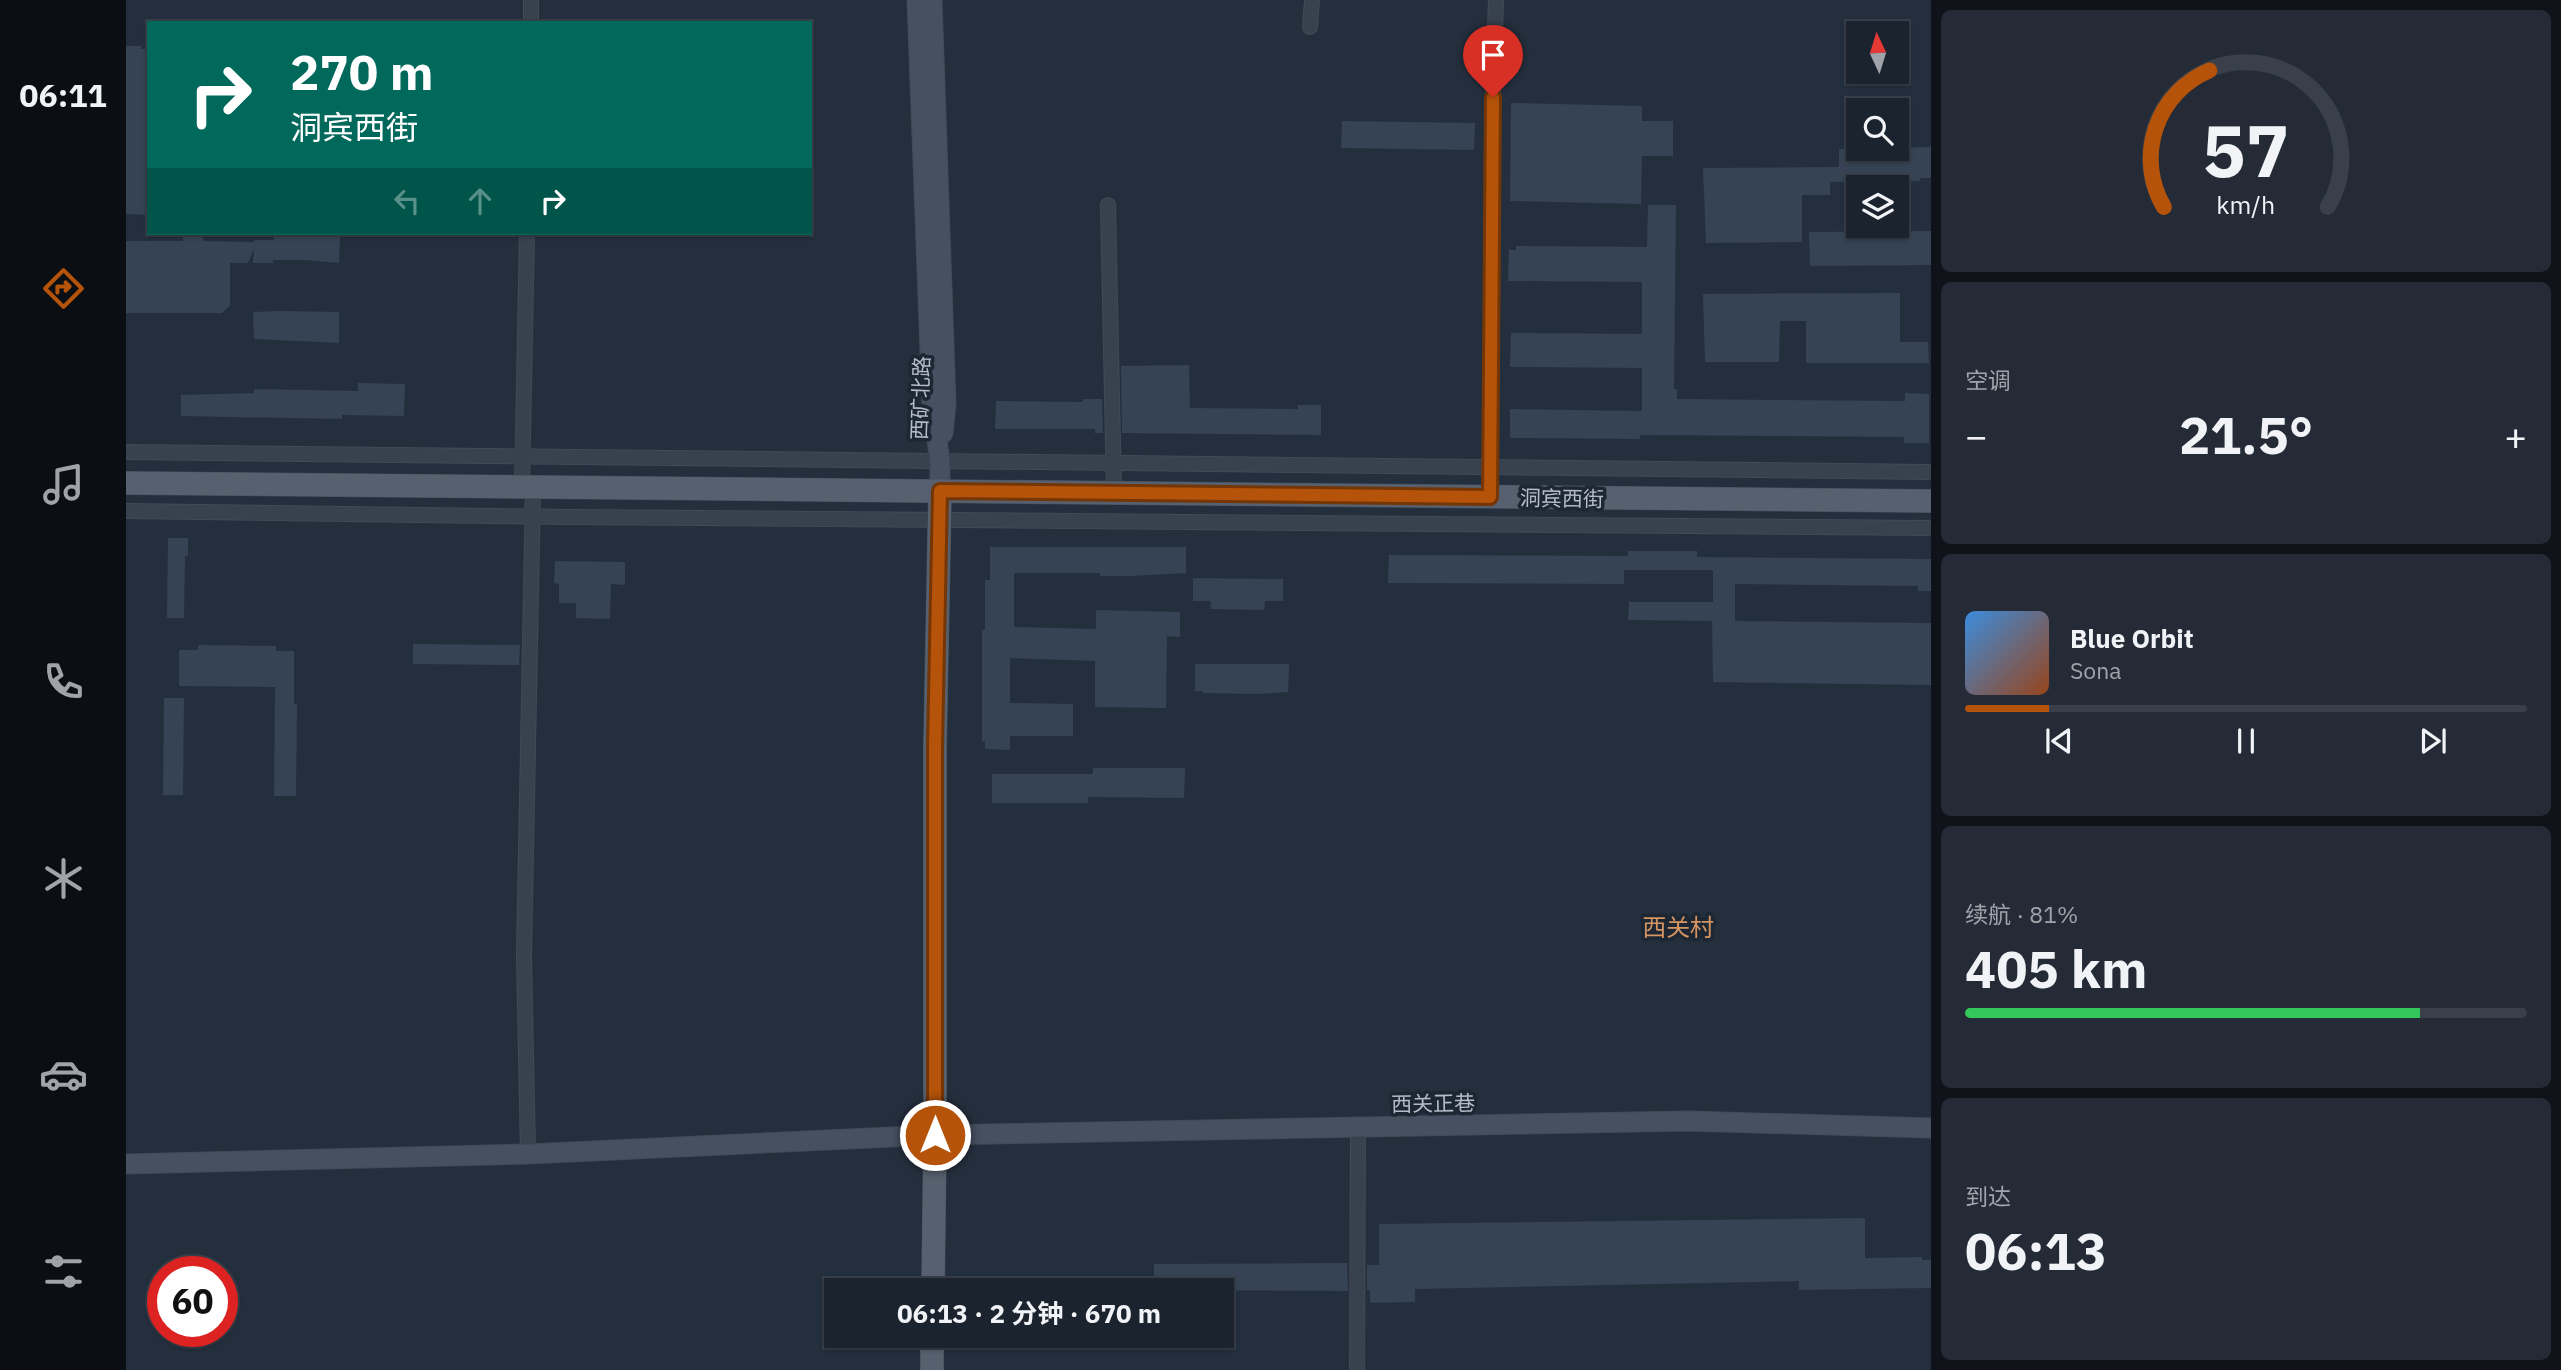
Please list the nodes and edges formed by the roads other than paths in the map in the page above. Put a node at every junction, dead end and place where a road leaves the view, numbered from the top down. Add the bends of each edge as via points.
1 (531, 0) edge
2 (917, 0) edge
3 (933, 0) edge
4 (1312, 0) edge
5 (1496, 0) edge
6 (531, 21) edge
7 (1310, 27) dead end
8 (1108, 205) dead end
9 (527, 235) edge
10 (126, 452) edge
11 (523, 457) junction
12 (940, 462) junction
13 (1114, 464) junction
14 (1491, 467) junction
15 (1931, 472) edge
16 (126, 483) edge
17 (528, 487) junction
18 (940, 491) junction
19 (1114, 493) junction
20 (1490, 497) junction
21 (1931, 501) edge
22 (126, 511) edge
23 (532, 517) junction
24 (940, 519) junction
25 (1931, 528) edge
26 (1358, 1127) junction
27 (1931, 1128) edge
28 (935, 1135) junction
29 (527, 1154) junction
30 (126, 1164) edge
31 (933, 1278) edge
32 (932, 1348) edge
33 (932, 1370) edge
34 (1357, 1370) edge

1 - 6 street
2 - 12 street, 西矿北路 via 932,404
3 - 12 street, 西矿北路 via 946,404
4 - 7 street
5 - 14 street
8 - 13 street
9 - 11 street
10 - 11 street
11 - 12 street
11 - 17 street
12 - 13 street
12 - 18 street
13 - 14 street
13 - 19 street
14 - 15 street
14 - 20 street
16 - 17 main road, 洞宾西街
17 - 18 main road, 洞宾西街
17 - 23 street
18 - 19 main road, 洞宾西街
18 - 24 main road
19 - 20 main road, 洞宾西街
20 - 21 main road, 洞宾西街
22 - 23 street
23 - 24 street
23 - 29 street via 524,955
24 - 25 street
24 - 28 main road
26 - 27 street, 西关正巷 via 1688,1121
26 - 28 street, 西关正巷
26 - 34 street
28 - 29 street, 西关正巷
28 - 31 main road
29 - 30 street, 西关正巷
32 - 33 main road

